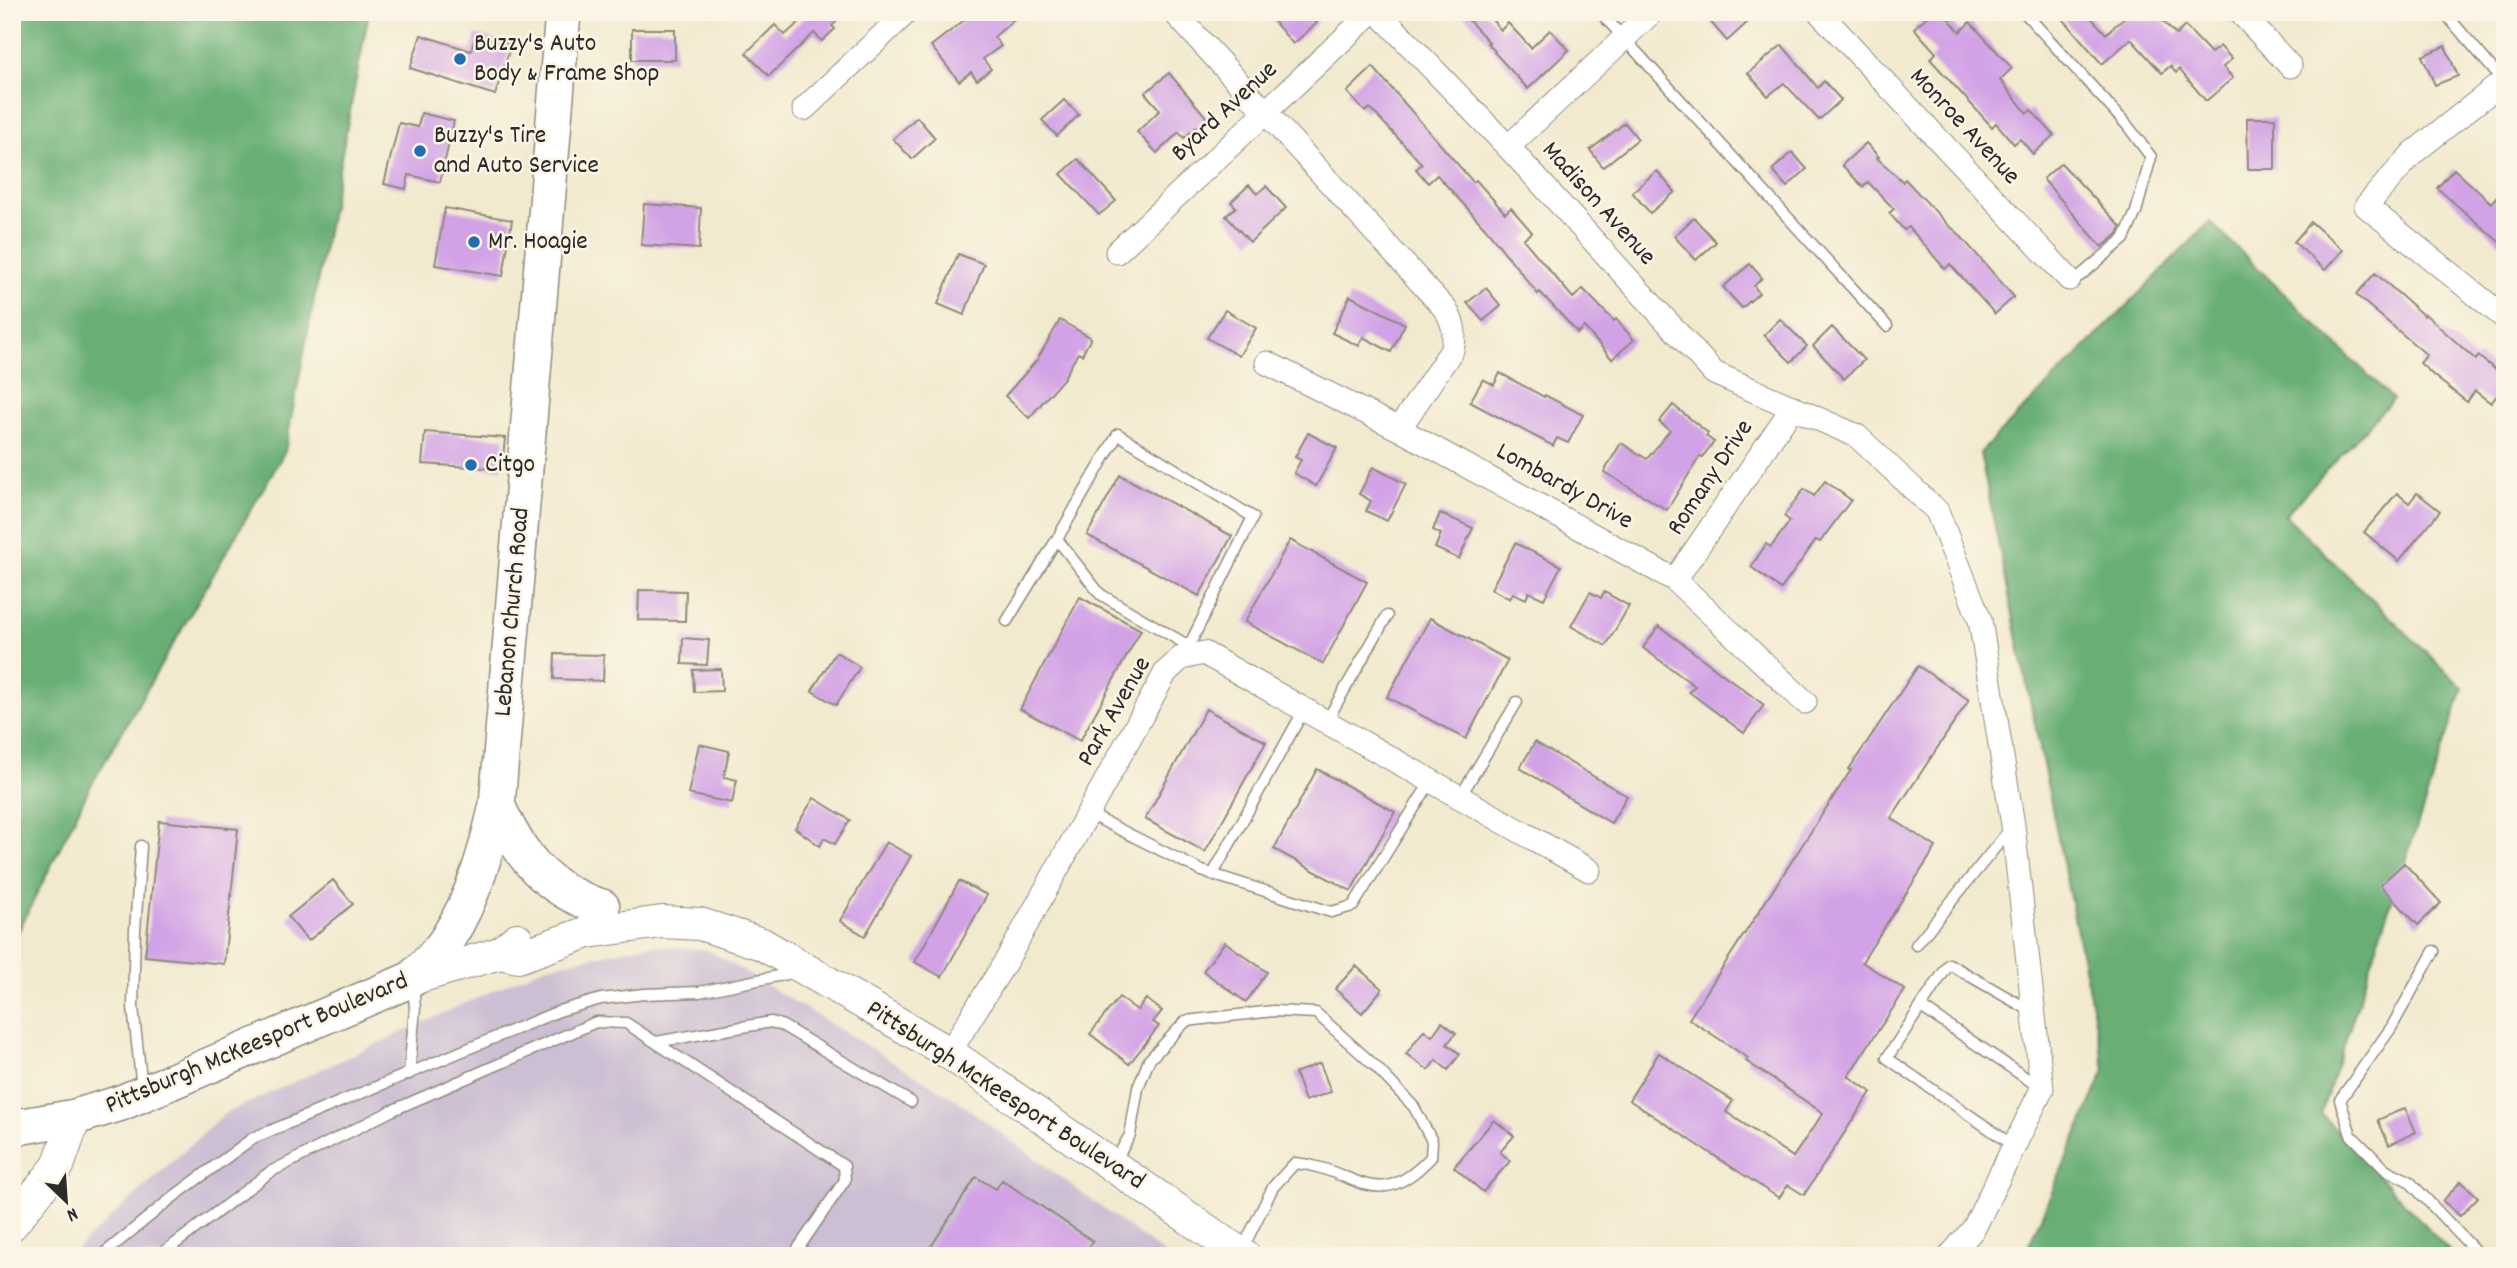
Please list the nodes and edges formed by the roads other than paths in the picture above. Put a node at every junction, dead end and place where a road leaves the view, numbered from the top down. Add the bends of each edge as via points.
1 (563, 12) edge
2 (907, 12) edge
3 (1174, 12) edge
4 (1372, 12) edge
5 (1378, 12) edge
6 (1600, 12) edge
7 (1652, 12) edge
8 (1819, 12) edge
9 (2024, 12) edge
10 (2240, 12) edge
11 (2444, 12) edge
12 (1625, 40) junction
13 (2290, 66) dead end
14 (2504, 80) edge
15 (804, 109) dead end
16 (1266, 113) junction
17 (1508, 146) junction
18 (1117, 252) dead end
19 (2069, 279) joint
20 (2505, 318) edge
21 (1886, 326) dead end
22 (1267, 363) dead end
23 (1793, 407) junction
24 (1399, 429) junction
25 (1057, 539) junction
26 (1675, 580) junction
27 (1387, 616) dead end
28 (1007, 621) dead end
29 (1185, 652) junction
30 (1517, 702) dead end
31 (1805, 702) dead end
32 (1304, 710) junction
33 (1326, 722) junction
34 (1432, 781) junction
35 (1460, 797) junction
36 (497, 805) junction
37 (1089, 814) junction
38 (2013, 825) junction
39 (142, 846) dead end
40 (1590, 870) dead end
41 (1213, 874) junction
42 (602, 907) junction
43 (762, 944) junction
44 (1916, 946) dead end
45 (2434, 951) dead end
46 (500, 953) junction
47 (807, 970) junction
48 (412, 979) junction
49 (1921, 1007) junction
50 (2034, 1013) junction
51 (656, 1042) junction
52 (949, 1053) junction
53 (409, 1074) junction
54 (2042, 1089) junction
55 (143, 1094) junction
56 (911, 1102) dead end
57 (75, 1118) junction
58 (12, 1128) edge
59 (2014, 1146) junction
60 (1113, 1166) junction
61 (12, 1224) edge
62 (1242, 1255) edge
63 (101, 1256) edge
64 (159, 1256) edge
65 (793, 1256) edge
66 (1950, 1256) edge
67 (2480, 1256) edge

1 - 36 main road, Lebanon Church Road
2 - 15 street
3 - 16 street
4 - 16 street, Byard Avenue
5 - 17 street, Madison Avenue
6 - 12 lane
7 - 12 street
8 - 19 street, Monroe Avenue
9 - 19 lane via 2151,157 2124,239 2080,276
10 - 13 street
11 - 14 lane
12 - 17 street
12 - 21 lane
14 - 20 street via 2413,153 2366,206
16 - 18 street, Byard Avenue
16 - 24 street via 1454,323 1452,350
17 - 23 street, Madison Avenue via 1714,373
22 - 24 street, Lombardy Drive
23 - 26 street, Romany Drive
23 - 38 street, Madison Avenue via 1857,436 1937,511 1980,620
24 - 26 street, Lombardy Drive
25 - 28 lane
25 - 29 lane via 1100,594
25 - 29 lane via 1118,434 1254,517
26 - 31 street, Lombardy Drive
27 - 33 lane
29 - 32 street, Park Avenue via 1204,653
29 - 37 street, Park Avenue via 1166,672
30 - 35 lane
32 - 33 street, Park Avenue
32 - 41 lane
33 - 34 street, Park Avenue
34 - 35 street, Park Avenue
34 - 41 lane via 1353,906 1331,912
35 - 40 street, Park Avenue
36 - 42 main road via 512,839 538,872 577,899
36 - 48 main road, Lebanon Church Road via 470,898 447,940
37 - 41 lane
37 - 52 street, Park Avenue
38 - 44 lane
38 - 50 street, Madison Avenue
39 - 55 lane via 133,1007
42 - 43 main road, Pittsburgh McKeesport Boulevard via 660,902 706,908 742,922
42 - 46 main road, Pittsburgh McKeesport Boulevard via 516,939
43 - 46 main road, Pittsburgh McKeesport Boulevard via 700,924 662,922 588,932 518,957
43 - 47 main road, Pittsburgh McKeesport Boulevard
45 - 67 lane via 2390,1028 2340,1100 2351,1135 2385,1169 2409,1181
46 - 48 main road, Pittsburgh McKeesport Boulevard
47 - 52 main road, Pittsburgh McKeesport Boulevard
47 - 53 lane via 699,992 601,999 559,1011
48 - 53 lane via 415,1008
48 - 55 main road, Pittsburgh McKeesport Boulevard
49 - 50 lane via 1949,964
49 - 54 lane
49 - 59 lane via 1887,1058
50 - 54 street, Madison Avenue
51 - 56 lane via 771,1022
51 - 64 lane via 626,1023 596,1022 391,1111 270,1172
51 - 65 lane via 844,1166 845,1180
52 - 60 main road, Pittsburgh McKeesport Boulevard
53 - 63 lane via 253,1138
54 - 59 street
55 - 57 main road, Pittsburgh McKeesport Boulevard
57 - 58 main road, Pittsburgh McKeesport Boulevard
57 - 61 main road via 58,1166
59 - 66 street via 1974,1228
60 - 62 main road, Pittsburgh McKeesport Boulevard
60 - 62 lane via 1130,1135 1138,1088 1149,1060 1186,1021 1273,1011 1316,1013 1414,1107 1432,1141 1431,1157 1414,1175 1390,1187 1359,1184 1327,1170 1295,1164 1273,1188

